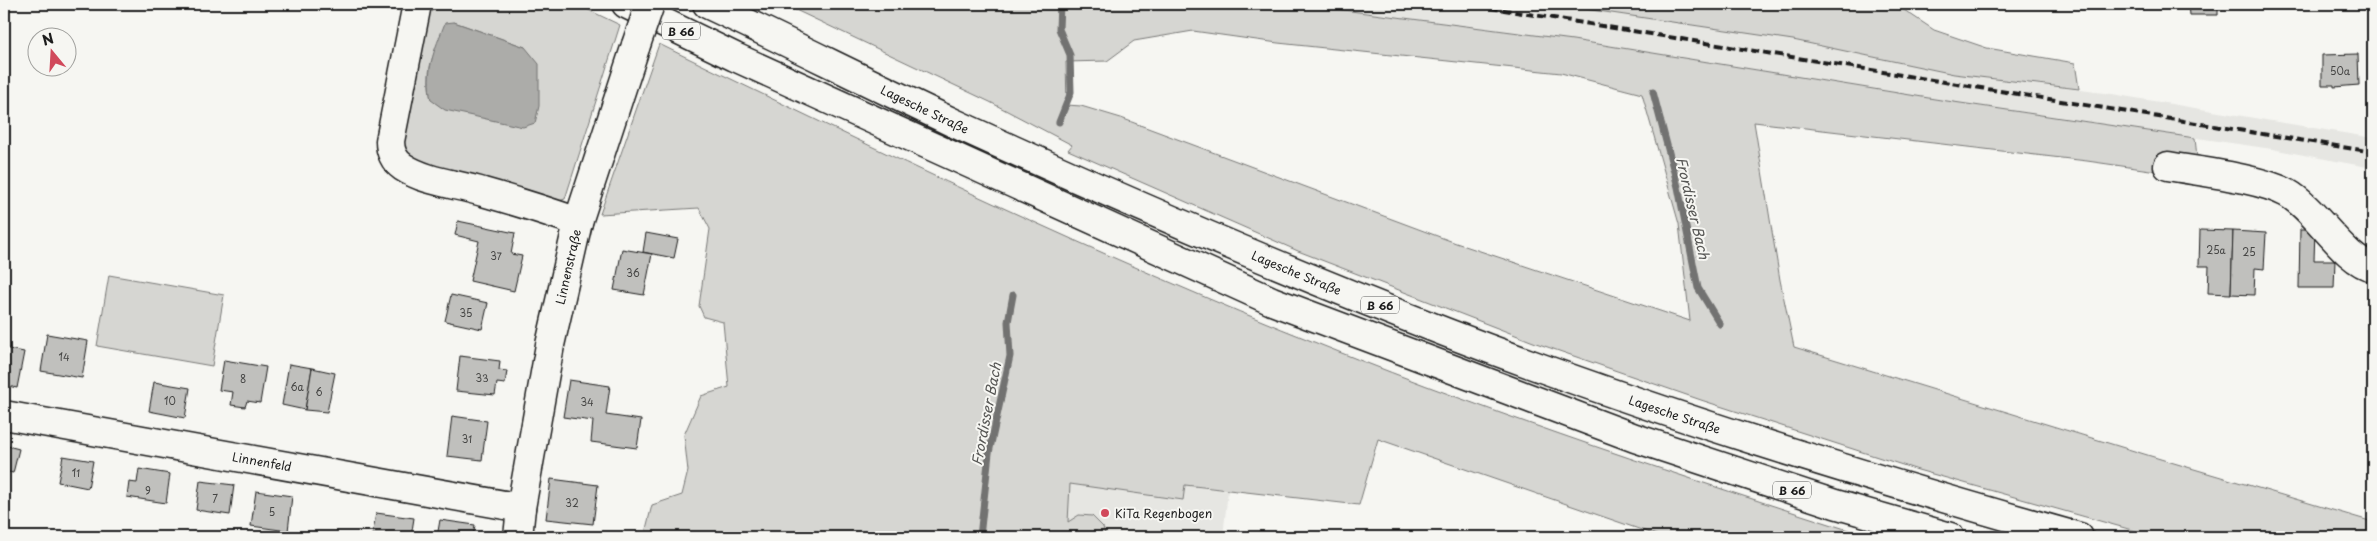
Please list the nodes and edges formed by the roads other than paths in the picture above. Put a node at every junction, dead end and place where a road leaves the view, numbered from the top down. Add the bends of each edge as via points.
1 (417, 4) edge
2 (626, 4) edge
3 (650, 4) edge
4 (707, 4) edge
5 (2168, 166) dead end
6 (578, 222) junction
7 (2373, 266) edge
8 (4, 415) edge
9 (521, 508) junction
10 (518, 537) edge
11 (1950, 537) edge
12 (2079, 537) edge

1 - 6 main road via 390,141 395,159 416,174
2 - 11 main road, B 66 via 735,57 1272,300 1635,438 1835,504
3 - 6 main road, Linnenstraße, bridge
4 - 12 main road, Lagesche Straße / B 66 via 981,135 1227,243 1447,332 1782,449
5 - 7 main road via 2265,184 2289,194 2313,212 2351,256
6 - 9 main road, Linnenstraße via 550,345
8 - 9 main road, Linnenfeld
9 - 10 main road, Linnenstraße

